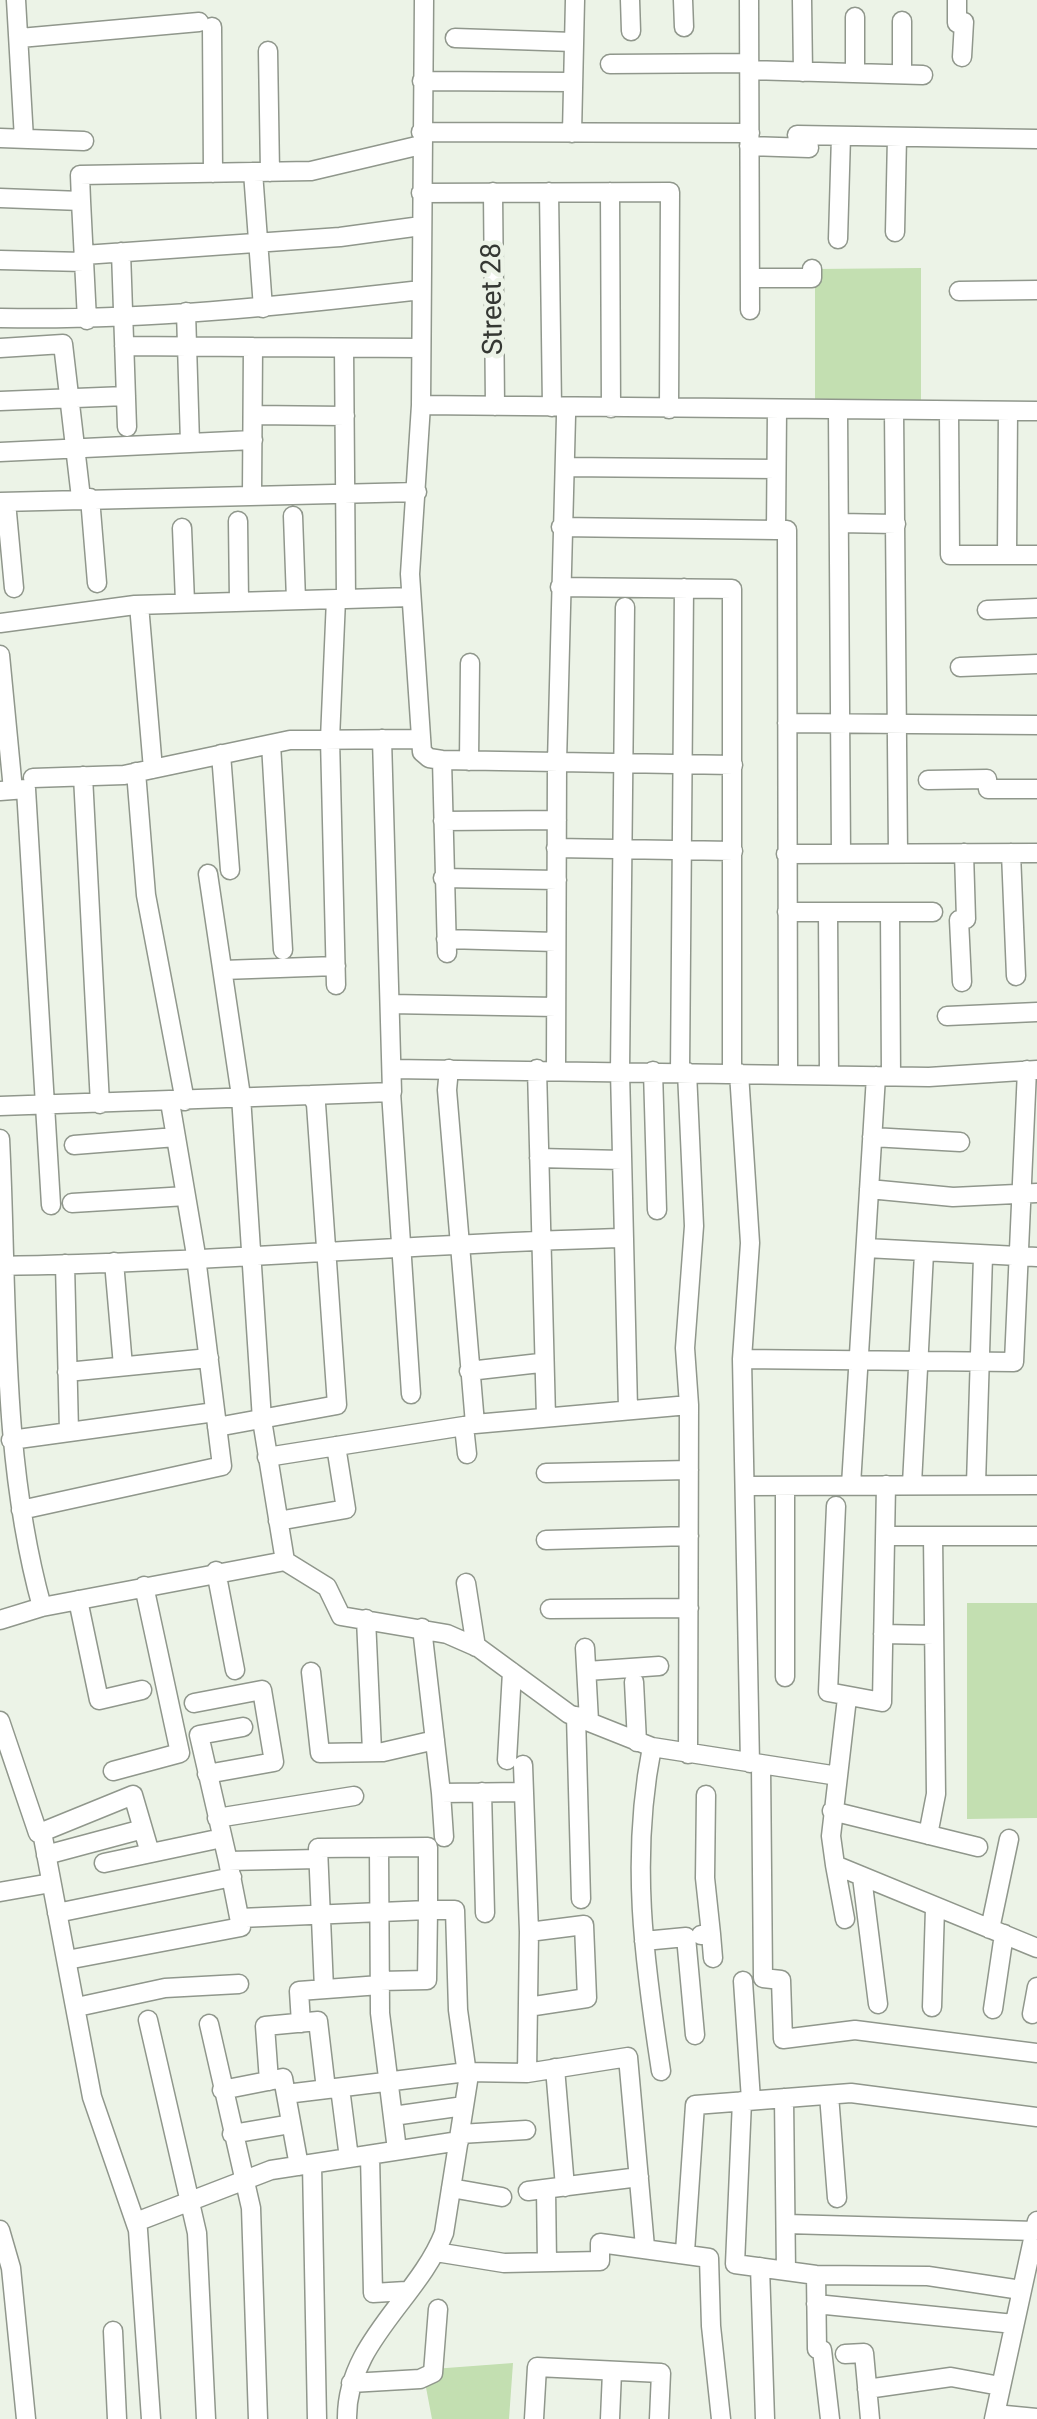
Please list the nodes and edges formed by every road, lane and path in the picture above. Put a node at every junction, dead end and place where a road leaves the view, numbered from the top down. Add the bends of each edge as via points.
1 (16, 0) edge
2 (424, 0) edge
3 (575, 0) edge
4 (630, 0) edge
5 (683, 0) edge
6 (749, 0) edge
7 (802, 0) edge
8 (957, 0) edge
9 (855, 17) dead end
10 (902, 21) dead end
11 (684, 27) dead end
12 (631, 30) dead end
13 (20, 38) junction
14 (455, 38) dead end
15 (573, 42) junction
16 (268, 51) dead end
17 (962, 56) dead end
18 (610, 64) dead end
19 (749, 67) junction
20 (803, 72) junction
21 (856, 73) junction
22 (902, 74) junction
23 (923, 75) dead end
24 (422, 81) junction
25 (572, 82) junction
26 (572, 133) junction
27 (841, 136) junction
28 (897, 137) junction
29 (0, 138) edge
30 (421, 138) junction
31 (24, 139) junction
32 (750, 139) junction
33 (1037, 139) edge
34 (84, 142) dead end
35 (261, 172) junction
36 (213, 173) junction
37 (493, 192) junction
38 (549, 192) junction
39 (610, 192) junction
40 (421, 193) junction
41 (0, 198) edge
42 (82, 202) junction
43 (421, 226) junction
44 (895, 232) dead end
45 (838, 239) dead end
46 (258, 243) junction
47 (121, 252) junction
48 (84, 259) junction
49 (0, 260) edge
50 (812, 269) dead end
51 (750, 278) junction
52 (421, 290) junction
53 (1037, 290) edge
54 (959, 292) dead end
55 (263, 308) junction
56 (750, 310) dead end
57 (186, 312) junction
58 (122, 317) junction
59 (0, 318) edge
60 (86, 320) junction
61 (124, 346) junction
62 (187, 347) junction
63 (253, 347) junction
64 (0, 348) edge
65 (344, 348) junction
66 (421, 348) junction
67 (126, 396) junction
68 (69, 398) junction
69 (0, 401) edge
70 (421, 405) junction
71 (495, 406) junction
72 (611, 408) junction
73 (669, 409) junction
74 (776, 410) junction
75 (838, 410) junction
76 (894, 411) junction
77 (949, 411) junction
78 (1008, 411) junction
79 (1037, 411) edge
80 (559, 412) junction
81 (253, 415) junction
82 (345, 416) junction
83 (127, 427) dead end
84 (253, 440) junction
85 (190, 443) junction
86 (75, 448) junction
87 (0, 452) edge
88 (565, 467) junction
89 (776, 469) junction
90 (345, 492) junction
91 (417, 492) junction
92 (252, 493) junction
93 (85, 498) junction
94 (3, 502) edge
95 (293, 516) dead end
96 (238, 521) dead end
97 (839, 523) junction
98 (896, 524) junction
99 (561, 526) junction
100 (182, 528) dead end
101 (776, 530) junction
102 (1007, 555) junction
103 (1037, 555) edge
104 (97, 584) dead end
105 (560, 587) junction
106 (14, 588) dead end
107 (684, 588) junction
108 (411, 597) junction
109 (341, 599) junction
110 (296, 600) junction
111 (240, 601) junction
112 (186, 602) junction
113 (140, 605) junction
114 (626, 607) dead end
115 (1037, 608) edge
116 (987, 610) dead end
117 (0, 623) edge
118 (0, 655) edge
119 (470, 663) dead end
120 (1037, 664) edge
121 (960, 668) dead end
122 (786, 723) junction
123 (840, 724) junction
124 (898, 725) junction
125 (1037, 725) edge
126 (330, 739) junction
127 (382, 739) junction
128 (420, 739) junction
129 (270, 744) junction
130 (221, 754) junction
131 (442, 760) junction
132 (469, 761) junction
133 (557, 762) junction
134 (623, 764) junction
135 (684, 764) junction
136 (732, 765) junction
137 (144, 771) junction
138 (83, 776) junction
139 (33, 778) dead end
140 (928, 780) dead end
141 (1037, 789) edge
142 (7, 791) edge
143 (557, 820) junction
144 (442, 822) junction
145 (556, 848) junction
146 (621, 849) junction
147 (683, 850) junction
148 (734, 851) junction
149 (964, 853) junction
150 (1011, 853) junction
151 (1037, 853) edge
152 (786, 854) junction
153 (841, 854) junction
154 (898, 854) junction
155 (230, 870) dead end
156 (208, 874) dead end
157 (443, 878) junction
158 (556, 880) junction
159 (786, 912) junction
160 (828, 912) junction
161 (890, 912) junction
162 (933, 912) dead end
163 (556, 942) junction
164 (282, 950) dead end
165 (222, 970) junction
166 (1016, 976) dead end
167 (962, 982) dead end
168 (390, 1004) junction
169 (556, 1007) junction
170 (1037, 1012) edge
171 (947, 1016) dead end
172 (392, 1069) junction
173 (450, 1069) junction
174 (546, 1070) junction
175 (1032, 1070) edge
176 (620, 1071) junction
177 (653, 1071) junction
178 (684, 1072) junction
179 (735, 1073) junction
180 (788, 1074) junction
181 (830, 1075) junction
182 (883, 1076) junction
183 (391, 1092) junction
184 (311, 1094) junction
185 (242, 1096) junction
186 (178, 1102) junction
187 (100, 1104) junction
188 (45, 1105) junction
189 (0, 1106) edge
190 (1030, 1134) edge
191 (176, 1137) junction
192 (872, 1137) junction
193 (0, 1139) edge
194 (960, 1142) dead end
195 (74, 1146) dead end
196 (539, 1158) junction
197 (622, 1160) junction
198 (869, 1190) junction
199 (1028, 1194) edge
200 (186, 1196) junction
201 (72, 1203) dead end
202 (51, 1205) dead end
203 (657, 1210) dead end
204 (624, 1238) junction
205 (541, 1240) junction
206 (459, 1241) junction
207 (402, 1246) junction
208 (866, 1248) junction
209 (326, 1251) junction
210 (924, 1253) junction
211 (250, 1256) junction
212 (983, 1256) junction
213 (196, 1257) junction
214 (1016, 1257) junction
215 (1037, 1257) edge
216 (114, 1262) junction
217 (65, 1264) junction
218 (3, 1266) edge
219 (209, 1358) junction
220 (742, 1359) junction
221 (860, 1359) junction
222 (919, 1360) junction
223 (980, 1362) junction
224 (540, 1363) dead end
225 (122, 1366) junction
226 (470, 1371) junction
227 (67, 1372) junction
228 (411, 1394) dead end
229 (689, 1405) junction
230 (628, 1408) junction
231 (5, 1416) edge
232 (546, 1416) junction
233 (216, 1420) junction
234 (262, 1420) junction
235 (469, 1425) junction
236 (69, 1432) junction
237 (11, 1440) junction
238 (336, 1446) junction
239 (467, 1454) dead end
240 (267, 1457) junction
241 (689, 1470) junction
242 (546, 1474) dead end
243 (912, 1484) junction
244 (976, 1484) junction
245 (1037, 1484) edge
246 (851, 1485) junction
247 (886, 1485) junction
248 (744, 1486) junction
249 (785, 1486) junction
250 (836, 1506) dead end
251 (22, 1510) junction
252 (278, 1521) junction
253 (689, 1536) junction
254 (885, 1536) junction
255 (933, 1536) junction
256 (1037, 1536) edge
257 (546, 1540) dead end
258 (286, 1561) junction
259 (216, 1571) junction
260 (466, 1584) dead end
261 (144, 1586) junction
262 (78, 1600) junction
263 (42, 1607) junction
264 (688, 1608) junction
265 (550, 1609) dead end
266 (366, 1619) junction
267 (0, 1620) edge
268 (422, 1628) junction
269 (883, 1634) junction
270 (934, 1635) junction
271 (476, 1647) junction
272 (586, 1648) dead end
273 (659, 1666) dead end
274 (235, 1670) dead end
275 (586, 1670) junction
276 (310, 1672) dead end
277 (512, 1672) junction
278 (784, 1677) dead end
279 (634, 1682) dead end
280 (142, 1690) dead end
281 (847, 1698) junction
282 (194, 1703) dead end
283 (582, 1719) junction
284 (0, 1721) edge
285 (244, 1728) dead end
286 (435, 1740) junction
287 (644, 1744) junction
288 (372, 1752) junction
289 (688, 1754) junction
290 (756, 1764) junction
291 (113, 1771) dead end
292 (207, 1774) junction
293 (838, 1776) junction
294 (482, 1792) junction
295 (524, 1792) junction
296 (441, 1793) junction
297 (706, 1795) dead end
298 (354, 1796) dead end
299 (832, 1810) junction
300 (217, 1818) junction
301 (142, 1829) junction
302 (42, 1832) junction
303 (928, 1835) junction
304 (222, 1838) junction
305 (444, 1838) dead end
306 (1009, 1839) dead end
307 (379, 1848) junction
308 (978, 1848) dead end
309 (150, 1854) junction
310 (46, 1855) junction
311 (318, 1859) junction
312 (104, 1864) dead end
313 (836, 1864) junction
314 (230, 1869) junction
315 (862, 1877) junction
316 (51, 1883) junction
317 (0, 1892) edge
318 (580, 1899) dead end
319 (935, 1908) junction
320 (428, 1910) junction
321 (380, 1912) junction
322 (57, 1913) junction
323 (485, 1913) dead end
324 (320, 1915) junction
325 (240, 1918) junction
326 (845, 1919) dead end
327 (1037, 1926) edge
328 (997, 1931) junction
329 (529, 1932) junction
330 (711, 1934) junction
331 (686, 1937) junction
332 (644, 1941) junction
333 (1034, 1946) edge
334 (714, 1958) dead end
335 (67, 1960) junction
336 (742, 1982) dead end
337 (380, 1983) junction
338 (238, 1984) dead end
339 (1037, 1987) edge
340 (324, 1989) junction
341 (878, 2004) dead end
342 (528, 2006) junction
343 (77, 2007) junction
344 (932, 2007) dead end
345 (993, 2010) dead end
346 (1032, 2014) dead end
347 (148, 2020) dead end
348 (301, 2023) junction
349 (209, 2024) dead end
350 (694, 2034) dead end
351 (1037, 2053) edge
352 (556, 2068) junction
353 (661, 2071) dead end
354 (467, 2072) junction
355 (527, 2073) junction
356 (268, 2081) junction
357 (389, 2082) junction
358 (333, 2089) junction
359 (222, 2090) junction
360 (286, 2094) junction
361 (829, 2095) junction
362 (784, 2098) junction
363 (747, 2101) junction
364 (464, 2106) junction
365 (393, 2116) junction
366 (1037, 2117) edge
367 (292, 2124) junction
368 (526, 2130) dead end
369 (232, 2134) junction
370 (459, 2138) junction
371 (397, 2150) junction
372 (370, 2154) junction
373 (350, 2158) junction
374 (305, 2164) junction
375 (639, 2177) junction
376 (244, 2182) junction
377 (451, 2188) junction
378 (546, 2189) junction
379 (502, 2197) dead end
380 (837, 2198) dead end
381 (190, 2202) junction
382 (136, 2222) junction
383 (787, 2224) junction
384 (1036, 2226) edge
385 (0, 2230) edge
386 (646, 2248) junction
387 (436, 2252) junction
388 (684, 2252) junction
389 (547, 2262) junction
390 (760, 2267) junction
391 (5, 2270) edge
392 (786, 2271) junction
393 (816, 2275) junction
394 (1021, 2290) junction
395 (406, 2291) junction
396 (816, 2304) junction
397 (438, 2309) dead end
398 (1014, 2324) junction
399 (113, 2331) dead end
400 (845, 2354) dead end
401 (612, 2372) junction
402 (351, 2383) junction
403 (1000, 2386) junction
404 (868, 2390) junction
405 (994, 2416) edge
406 (1037, 2418) edge
407 (26, 2419) edge
408 (118, 2419) edge
409 (151, 2419) edge
410 (206, 2419) edge
411 (258, 2419) edge
412 (318, 2419) edge
413 (347, 2419) edge
414 (534, 2419) edge
415 (610, 2419) edge
416 (659, 2419) edge
417 (721, 2419) edge
418 (765, 2419) edge
419 (830, 2419) edge
420 (870, 2419) edge

1 - 13 street
2 - 24 street
3 - 15 street
4 - 12 street
5 - 11 street
6 - 19 street
7 - 20 street
8 - 17 street via 957,23 964,22
9 - 21 street
10 - 22 street
13 - 31 street
13 - 36 street via 205,24
14 - 15 street
15 - 25 street
16 - 35 street
18 - 19 street
19 - 20 street
19 - 32 street
20 - 21 street
21 - 22 street
22 - 23 street
24 - 25 street
24 - 30 street
25 - 26 street
26 - 30 street
26 - 32 street
27 - 28 street
27 - 32 street
27 - 45 street
28 - 33 street
28 - 44 street
29 - 31 street
30 - 35 street via 310,172
30 - 40 street
31 - 34 street
32 - 51 street
35 - 36 street
35 - 46 street
36 - 42 street via 80,175
37 - 38 street
37 - 40 street
37 - 71 street, Street 28
38 - 39 street
38 - 80 street
39 - 72 street
39 - 73 street via 670,192
40 - 43 street
41 - 42 street
42 - 48 street
43 - 46 street
43 - 52 street
46 - 47 street
46 - 55 street
47 - 48 street
47 - 58 street
48 - 49 street
48 - 60 street
50 - 51 street via 812,278
51 - 56 street
52 - 55 street
52 - 66 street
53 - 54 street
55 - 57 street
57 - 58 street
57 - 62 street
58 - 60 street
58 - 61 street
59 - 60 street
61 - 62 street
61 - 67 street
62 - 63 street
62 - 85 street
63 - 65 street
63 - 81 street
64 - 68 street via 63,344
65 - 66 street
65 - 82 street
66 - 70 street
67 - 68 street
67 - 83 street
68 - 69 street
68 - 86 street
70 - 71 street
70 - 91 street
71 - 80 street
72 - 73 street
72 - 80 street
73 - 74 street
74 - 75 street
74 - 89 street
75 - 76 street
75 - 97 street
76 - 77 street
76 - 98 street
77 - 78 street
77 - 102 street via 950,555
78 - 79 street
78 - 102 street
80 - 88 street
81 - 82 street
81 - 84 street
82 - 90 street
84 - 85 street
84 - 92 street
85 - 86 street
86 - 87 street
86 - 93 street
88 - 89 street
88 - 99 street
89 - 101 street
90 - 91 street
90 - 92 street
90 - 109 street
91 - 108 street
92 - 93 street
93 - 94 street
93 - 104 street
94 - 106 street
95 - 110 street
96 - 111 street
97 - 98 street
97 - 123 street
98 - 124 street
99 - 101 street
99 - 105 street
100 - 112 street
101 - 122 street via 787,530
102 - 103 street
105 - 107 street
105 - 133 street
107 - 135 street
107 - 136 street via 732,589
108 - 109 street
108 - 128 street
109 - 110 street
109 - 126 street
110 - 111 street
111 - 112 street
112 - 113 street
113 - 117 street
113 - 137 street
114 - 134 street
115 - 116 street
118 - 142 street
119 - 132 street
120 - 121 street
122 - 123 street
122 - 152 street
123 - 124 street
123 - 153 street
124 - 125 street
124 - 154 street
126 - 127 street
126 - 129 street
126 - 165 street via 336,976
127 - 128 street
127 - 168 street
128 - 131 street via 425,756
129 - 130 street
129 - 164 street
130 - 137 street
130 - 155 street
131 - 132 street
131 - 144 street
132 - 133 street
133 - 134 street
133 - 143 street
134 - 135 street
134 - 146 street
135 - 136 street
135 - 147 street
136 - 148 street
137 - 138 street
137 - 186 street via 146,895
138 - 139 street
138 - 187 street
140 - 141 street
142 - 188 street via 26,789
143 - 144 street
143 - 145 street
144 - 157 street
145 - 146 street
145 - 158 street
146 - 147 street
146 - 176 street
147 - 148 street
147 - 178 street
148 - 179 street
149 - 150 street
149 - 154 street
149 - 167 street
150 - 151 street
150 - 166 street
152 - 153 street
152 - 159 street
153 - 154 street
156 - 165 street
157 - 158 street
157 - 163 street via 446,946
158 - 163 street
159 - 160 street
159 - 180 street
160 - 161 street
160 - 181 street
161 - 162 street
161 - 182 street
163 - 169 street
165 - 185 street
168 - 169 street
168 - 172 street
169 - 174 street
170 - 171 street
172 - 173 street
172 - 183 street
173 - 174 street
173 - 206 street via 446,1090
174 - 176 street
174 - 196 street
175 - 182 street
175 - 190 street
176 - 177 street
176 - 197 street
177 - 178 street
177 - 203 street
178 - 179 street
178 - 229 street via 694,1226 685,1348
179 - 180 street
179 - 220 street via 750,1244
180 - 181 street
181 - 182 street
182 - 192 street
183 - 184 street
183 - 207 street
184 - 185 street
184 - 209 street
185 - 186 street
185 - 211 street
186 - 187 street
186 - 191 street
187 - 188 street
188 - 189 street
188 - 202 street
190 - 199 street
191 - 195 street
191 - 200 street
192 - 194 street
192 - 198 street
193 - 218 street
196 - 197 street
196 - 205 street
197 - 204 street
198 - 199 street
198 - 208 street
199 - 214 street
200 - 201 street
200 - 213 street
204 - 205 street
204 - 230 street
205 - 206 street
205 - 232 street
206 - 207 street
206 - 226 street
207 - 209 street
207 - 228 street
208 - 210 street
208 - 221 street
209 - 211 street
209 - 234 street via 337,1405
210 - 212 street
210 - 222 street
211 - 213 street
211 - 234 street
212 - 214 street
212 - 223 street
213 - 216 street
213 - 219 street
214 - 215 street
214 - 223 street via 1014,1362
216 - 217 street
216 - 225 street
217 - 218 street
217 - 227 street
218 - 231 street
219 - 225 street
219 - 233 street
220 - 221 street
220 - 248 street
221 - 222 street
221 - 246 street
222 - 223 street
222 - 243 street
223 - 244 street
224 - 226 street
225 - 227 street
226 - 235 street
227 - 236 street
229 - 230 street
229 - 241 street
230 - 232 street
231 - 237 street
232 - 235 street
233 - 234 street
233 - 236 street
233 - 251 street via 222,1466
234 - 240 street
235 - 238 street
235 - 239 street
236 - 237 street
237 - 251 street
238 - 240 street
238 - 252 street via 346,1509
240 - 252 street
241 - 242 street
241 - 253 street
243 - 244 street
243 - 247 street
244 - 245 street
246 - 247 street
246 - 249 street
247 - 254 street
248 - 249 street
248 - 290 street
249 - 278 street
250 - 281 street via 828,1692
251 - 263 street
252 - 258 street
253 - 257 street
253 - 264 street
254 - 255 street
254 - 269 street
255 - 256 street
255 - 270 street
258 - 259 street
258 - 266 street via 328,1588 340,1616
259 - 261 street
259 - 274 street
260 - 271 street
261 - 262 street
261 - 291 street via 180,1753
262 - 263 street
262 - 280 street via 99,1700
263 - 267 street
264 - 265 street
264 - 289 street
266 - 268 street
266 - 288 street
268 - 271 street
268 - 286 street
269 - 270 street
269 - 281 street via 882,1702
270 - 303 street via 936,1794
271 - 277 street
272 - 275 street
273 - 275 street
275 - 283 street
276 - 288 street via 320,1753
277 - 283 street
277 - 295 street via 515,1762
279 - 287 street
281 - 293 street
282 - 292 street via 262,1690 274,1762
283 - 287 street
283 - 318 street
284 - 302 street
285 - 292 street via 200,1735
286 - 288 street
286 - 296 street
287 - 289 street
287 - 332 street via 638,1891
289 - 290 street
290 - 293 street
290 - 351 street via 763,1978 781,1980 783,2039 855,2030
292 - 300 street
293 - 299 street
294 - 295 street
294 - 296 street
294 - 323 street
295 - 329 street
296 - 305 street
297 - 330 street
298 - 300 street
299 - 303 street
299 - 313 street
300 - 304 street
301 - 302 street via 133,1795
301 - 309 street
301 - 310 street
302 - 310 street
303 - 308 street
304 - 309 street
304 - 314 street
306 - 328 street
307 - 311 street via 318,1848
307 - 320 street via 428,1847
307 - 321 street
309 - 312 street
310 - 316 street
311 - 314 street
311 - 324 street
313 - 315 street
313 - 326 street
314 - 322 street
314 - 325 street
315 - 319 street
315 - 341 street
316 - 317 street
316 - 322 street
319 - 328 street
319 - 344 street
320 - 321 street
320 - 337 street via 427,1980
320 - 354 street via 456,1910
321 - 324 street
321 - 337 street
322 - 335 street
324 - 325 street
324 - 340 street
325 - 335 street via 242,1926
327 - 333 street
328 - 333 street
328 - 345 street
329 - 342 street
329 - 342 street via 584,1925 587,1998
330 - 331 street
330 - 334 street
331 - 332 street
331 - 350 street
332 - 353 street
335 - 343 street
336 - 363 street
337 - 340 street
337 - 357 street
338 - 343 street via 165,1988
339 - 346 street
340 - 348 street via 300,1991
342 - 355 street
343 - 382 street via 92,2097
347 - 381 street
348 - 356 street via 265,2026
348 - 358 street via 318,2021
349 - 359 street
352 - 355 street
352 - 375 street via 628,2057
352 - 378 street
354 - 355 street
354 - 357 street
354 - 364 street
356 - 359 street
356 - 360 street via 284,2078
357 - 358 street
357 - 365 street
358 - 360 street
358 - 373 street
359 - 369 street
360 - 367 street
361 - 362 street
361 - 366 street
361 - 380 street
362 - 363 street
362 - 383 street
363 - 388 street via 695,2104
363 - 390 street via 735,2264
364 - 365 street
364 - 370 street
365 - 371 street
367 - 369 street
367 - 374 street
368 - 370 street
369 - 376 street
370 - 371 street
370 - 377 street
371 - 372 street
372 - 373 street
372 - 395 street via 373,2293
373 - 374 street
374 - 376 street
374 - 412 street
375 - 378 street
375 - 386 street
376 - 381 street
376 - 411 street via 251,2208
377 - 379 street
377 - 387 street
378 - 389 street
381 - 382 street
381 - 410 street
382 - 409 street
383 - 384 street
383 - 392 street
384 - 394 street
385 - 391 street
386 - 388 street
386 - 389 street via 600,2243 600,2261
387 - 389 street
387 - 395 street
388 - 417 street via 709,2258
390 - 392 street
390 - 418 street
391 - 407 street
392 - 393 street
393 - 394 street via 928,2276
393 - 396 street
394 - 398 street
395 - 402 street
396 - 398 street
396 - 419 street
397 - 402 street via 433,2372 420,2379
398 - 403 street
399 - 408 street
400 - 404 street via 864,2353
401 - 414 street via 537,2367
401 - 415 street
401 - 416 street via 661,2373
402 - 413 street
403 - 404 street via 951,2376
403 - 405 street
404 - 420 street
405 - 406 street

